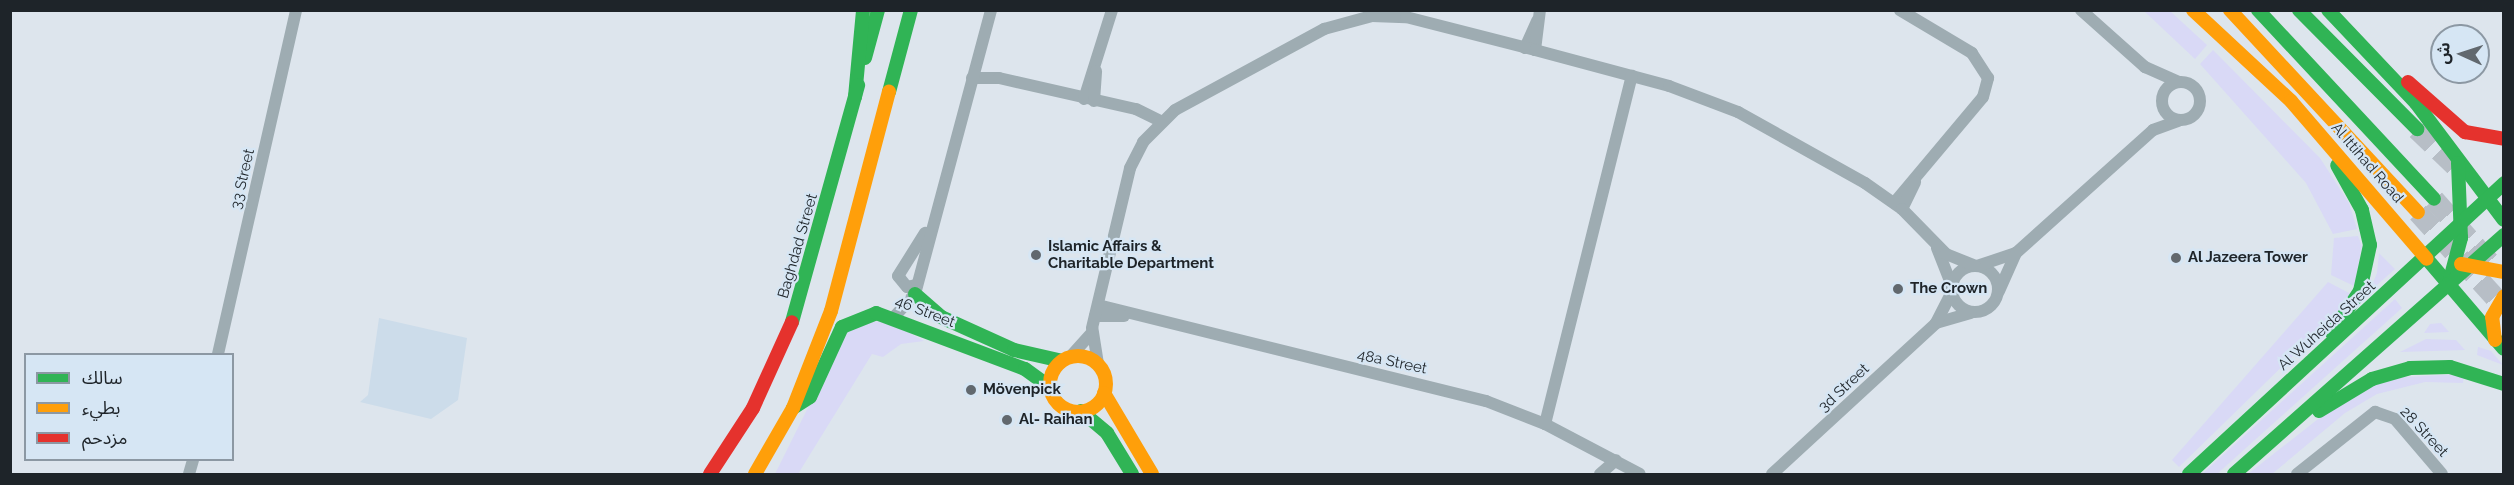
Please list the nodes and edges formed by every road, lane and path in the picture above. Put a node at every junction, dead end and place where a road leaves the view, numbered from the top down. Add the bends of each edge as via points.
1 (296, 10) edge
2 (863, 10) edge
3 (878, 10) edge
4 (911, 10) edge
5 (924, 10) edge
6 (991, 10) edge
7 (1112, 10) edge
8 (1900, 10) edge
9 (2081, 10) edge
10 (2193, 10) edge
11 (2230, 10) edge
12 (2258, 10) edge
13 (2299, 10) edge
14 (2328, 10) edge
15 (1411, 14) edge
16 (1538, 16) edge
17 (1530, 49) junction
18 (2145, 67) junction
19 (973, 72) junction
20 (2390, 72) junction
21 (1632, 76) junction
22 (2179, 81) junction
23 (855, 96) junction
24 (2162, 99) junction
25 (1089, 100) junction
26 (2178, 121) junction
27 (882, 122) junction
28 (1157, 125) junction
29 (2313, 125) junction
30 (2417, 129) tunnel mouth
31 (2145, 136) junction
32 (2504, 139) edge
33 (2456, 154) junction
34 (2504, 183) edge
35 (940, 195) junction
36 (2434, 199) tunnel mouth
37 (2488, 201) junction
38 (1898, 206) junction
39 (2418, 212) tunnel mouth
40 (2504, 220) edge
41 (2462, 225) junction
42 (2504, 236) edge
43 (1938, 248) junction
44 (2016, 253) junction
45 (2427, 258) junction
46 (2455, 263) junction
47 (2470, 265) junction
48 (1976, 266) junction
49 (2504, 272) edge
50 (2448, 285) junction
51 (1952, 289) junction
52 (916, 290) junction
53 (1998, 292) junction
54 (2504, 297) edge
55 (1096, 310) junction
56 (1971, 313) junction
57 (895, 316) junction
58 (1936, 323) junction
59 (1091, 334) junction
60 (2499, 344) edge
61 (218, 353) edge
62 (1066, 359) junction
63 (2311, 362) junction
64 (1098, 364) junction
65 (2504, 384) edge
66 (1050, 387) junction
67 (1104, 393) junction
68 (793, 408) junction
69 (1081, 411) junction
70 (1545, 424) junction
71 (2284, 431) junction
72 (1616, 460) junction
73 (710, 474) edge
74 (755, 474) edge
75 (1132, 474) edge
76 (1152, 474) edge
77 (1600, 474) edge
78 (1640, 474) edge
79 (1772, 474) edge
80 (2188, 474) edge
81 (2234, 474) edge
82 (2297, 474) edge
83 (2442, 474) edge

1 - 61 street, 33 Street
2 - 23 main road
3 - 23 main road, Baghdad Street
4 - 27 main road
5 - 27 main road
6 - 19 street
7 - 25 street
8 - 38 street via 1962,48 1982,75 1974,107
9 - 18 street
10 - 29 main road, Al Ittihad Road via 2253,62
11 - 39 main road, Al Ittihad Road
12 - 36 main road, Al Ittihad Road
13 - 30 main road
14 - 20 main road
15 - 17 street
15 - 28 street via 1372,15 1323,29
16 - 17 street
17 - 21 street
18 - 22 street
18 - 24 street
19 - 25 street
19 - 35 street
20 - 32 main road via 2423,93 2465,132
20 - 33 main road
21 - 38 street via 1770,128
21 - 70 street
22 - 24 street
22 - 26 street via 2192,85 2201,102 2196,114
23 - 73 main road, Baghdad Street via 798,310 753,408
24 - 26 street via 2167,114
24 - 31 street
25 - 28 street via 1129,110
26 - 31 street
27 - 68 main road via 831,311
28 - 55 street via 1130,168
29 - 45 main road, Al Ittihad Road
29 - 63 main road via 2362,210 2370,245 2360,291
31 - 44 street
33 - 37 main road
33 - 41 main road
34 - 37 main road, Al Wuheida Street
35 - 52 street
35 - 52 street via 919,245 900,270 903,285
37 - 40 main road
37 - 41 main road, Al Wuheida Street
38 - 43 street
41 - 45 main road, Al Wuheida Street
41 - 46 main road
42 - 47 main road
43 - 48 street
43 - 51 street
44 - 48 street
44 - 53 street
45 - 46 main road
45 - 50 main road, Al Ittihad Road
45 - 63 main road, Al Wuheida Street
46 - 47 main road
46 - 50 main road
47 - 49 main road
47 - 50 main road
48 - 51 street via 1957,274
48 - 53 street via 1995,278
50 - 60 main road, Al Ittihad Road
50 - 71 main road
51 - 56 street via 1958,305
51 - 58 street, 3d Street
52 - 57 street
52 - 62 main road, 46 Street via 933,314 1014,350
53 - 56 street via 1986,310
54 - 60 main road via 2492,317
55 - 59 street
55 - 70 street, 48a Street via 1454,391
56 - 58 street, 3d Street
57 - 66 main road, 46 Street via 1025,369
57 - 68 main road, 46 Street via 866,314 842,327 810,397
58 - 79 street, 3d Street
59 - 62 street
59 - 64 street
62 - 64 main road
62 - 66 main road
63 - 80 main road, Al Wuheida Street
64 - 67 main road
65 - 71 main road via 2450,367 2410,368 2372,379
66 - 69 main road via 1064,408
67 - 69 main road via 1095,406
67 - 76 main road via 1125,437
68 - 74 main road
69 - 75 main road via 1107,433
70 - 72 street, 48a Street
71 - 81 main road
72 - 77 street
72 - 78 street, 48a Street
82 - 83 street, 28 Street via 2375,412 2395,419

